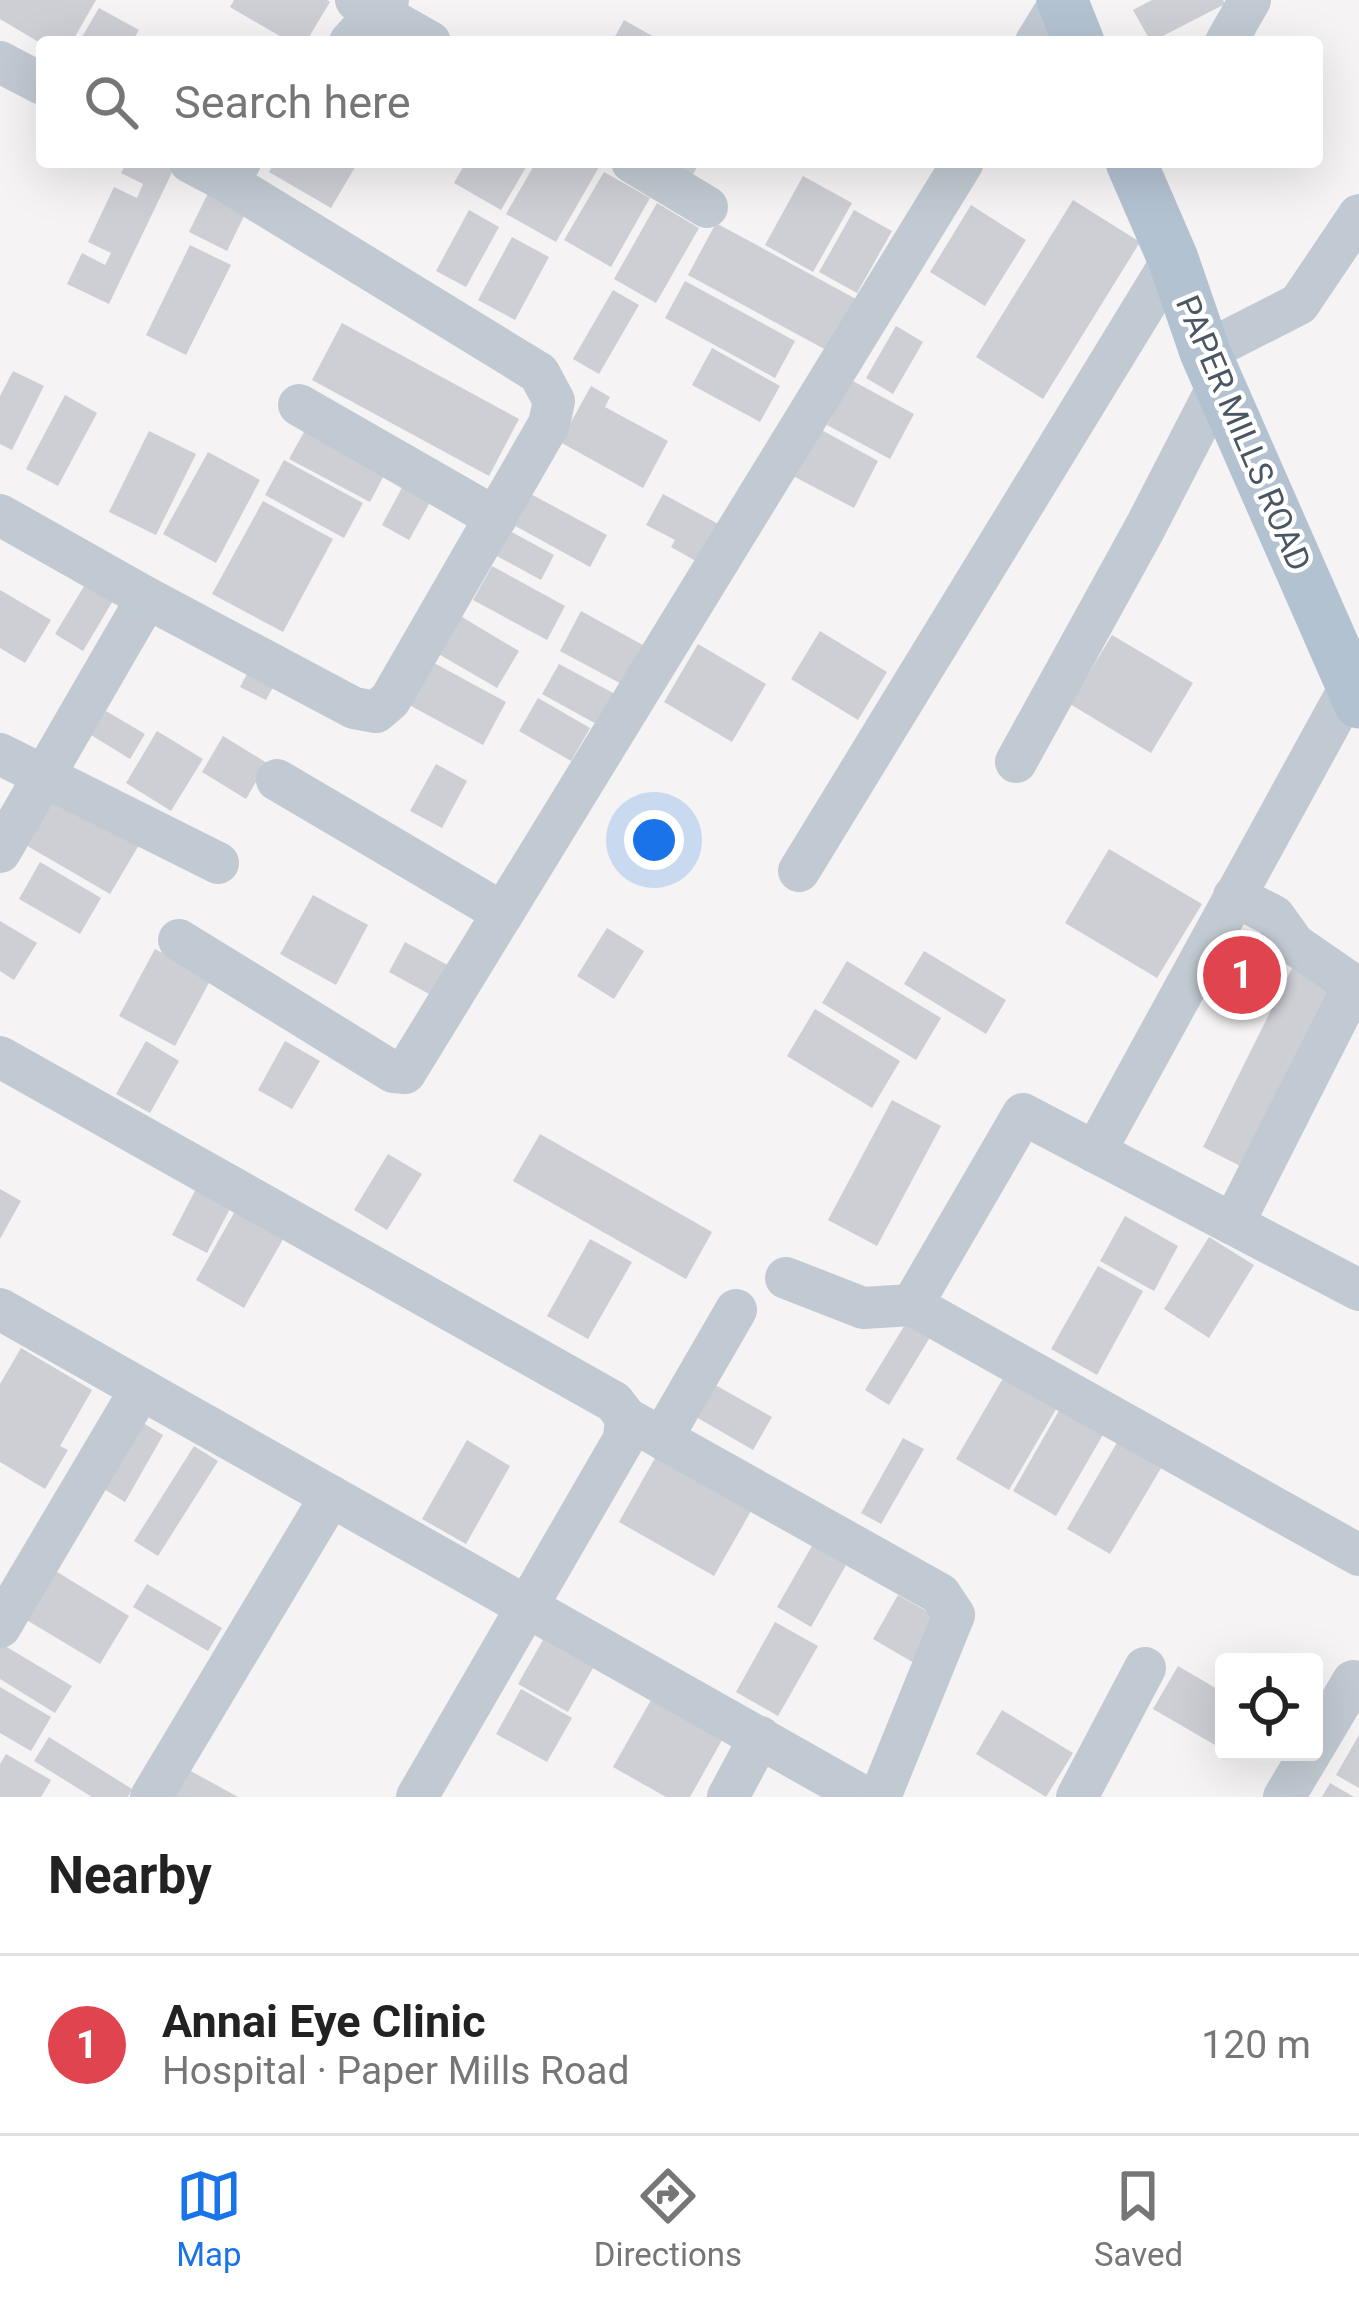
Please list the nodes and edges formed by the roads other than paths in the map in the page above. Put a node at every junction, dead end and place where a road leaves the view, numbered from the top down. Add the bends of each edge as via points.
1 (1062, 0) edge
2 (1250, 0) edge
3 (368, 13) edge
4 (417, 36) edge
5 (1040, 36) edge
6 (1077, 36) edge
7 (1229, 36) edge
8 (0, 62) edge
9 (36, 81) edge
10 (218, 168) edge
11 (642, 168) edge
12 (959, 168) edge
13 (1134, 168) edge
14 (707, 207) dead end
15 (1359, 215) edge
16 (1172, 260) junction
17 (1212, 368) junction
18 (299, 405) dead end
19 (0, 515) edge
20 (496, 518) junction
21 (147, 598) junction
22 (1355, 694) edge
23 (0, 754) edge
24 (1016, 762) dead end
25 (44, 778) junction
26 (278, 780) dead end
27 (0, 851) edge
28 (218, 863) dead end
29 (799, 871) dead end
30 (1234, 896) junction
31 (503, 913) junction
32 (178, 940) dead end
33 (0, 1057) edge
34 (1095, 1151) junction
35 (1233, 1224) junction
36 (786, 1277) dead end
37 (1359, 1289) edge
38 (912, 1305) junction
39 (0, 1309) edge
40 (736, 1310) dead end
41 (141, 1389) junction
42 (644, 1428) junction
43 (331, 1496) junction
44 (1359, 1555) edge
45 (526, 1609) junction
46 (0, 1627) edge
47 (1145, 1668) dead end
48 (1353, 1682) dead end
49 (1323, 1731) edge
50 (760, 1737) junction
51 (1305, 1761) edge
52 (151, 1797) edge
53 (417, 1797) edge
54 (728, 1797) edge
55 (864, 1797) edge
56 (880, 1797) edge
57 (1077, 1797) edge
58 (1284, 1797) edge

1 - 5 street
1 - 6 main road
2 - 7 street
3 - 4 street
8 - 9 street
10 - 20 street via 539,373 554,400 549,424
11 - 14 street
12 - 31 street
13 - 16 main road, PAPER MILLS ROAD
15 - 17 street via 1299,304
16 - 17 main road, PAPER MILLS ROAD
16 - 29 street
17 - 22 main road, PAPER MILLS ROAD
17 - 24 street via 1147,526
18 - 20 street
19 - 21 street
20 - 21 street via 376,712 354,709
21 - 25 street
22 - 30 street
23 - 25 street
25 - 27 street
25 - 28 street
26 - 31 street
30 - 34 street
30 - 35 street via 1274,916 1298,948 1346,980 1349,995
31 - 32 street via 405,1073
33 - 42 street via 614,1402
34 - 35 street
34 - 38 street via 1023,1114
35 - 37 street
36 - 38 street via 863,1309
38 - 44 street
39 - 41 street
40 - 42 street
41 - 43 street
41 - 46 street
42 - 45 street via 624,1439
42 - 56 street via 940,1594 954,1615
43 - 45 street
43 - 52 street
45 - 50 street
45 - 53 street
47 - 57 street
48 - 49 street
50 - 54 street
50 - 55 street
51 - 58 street

